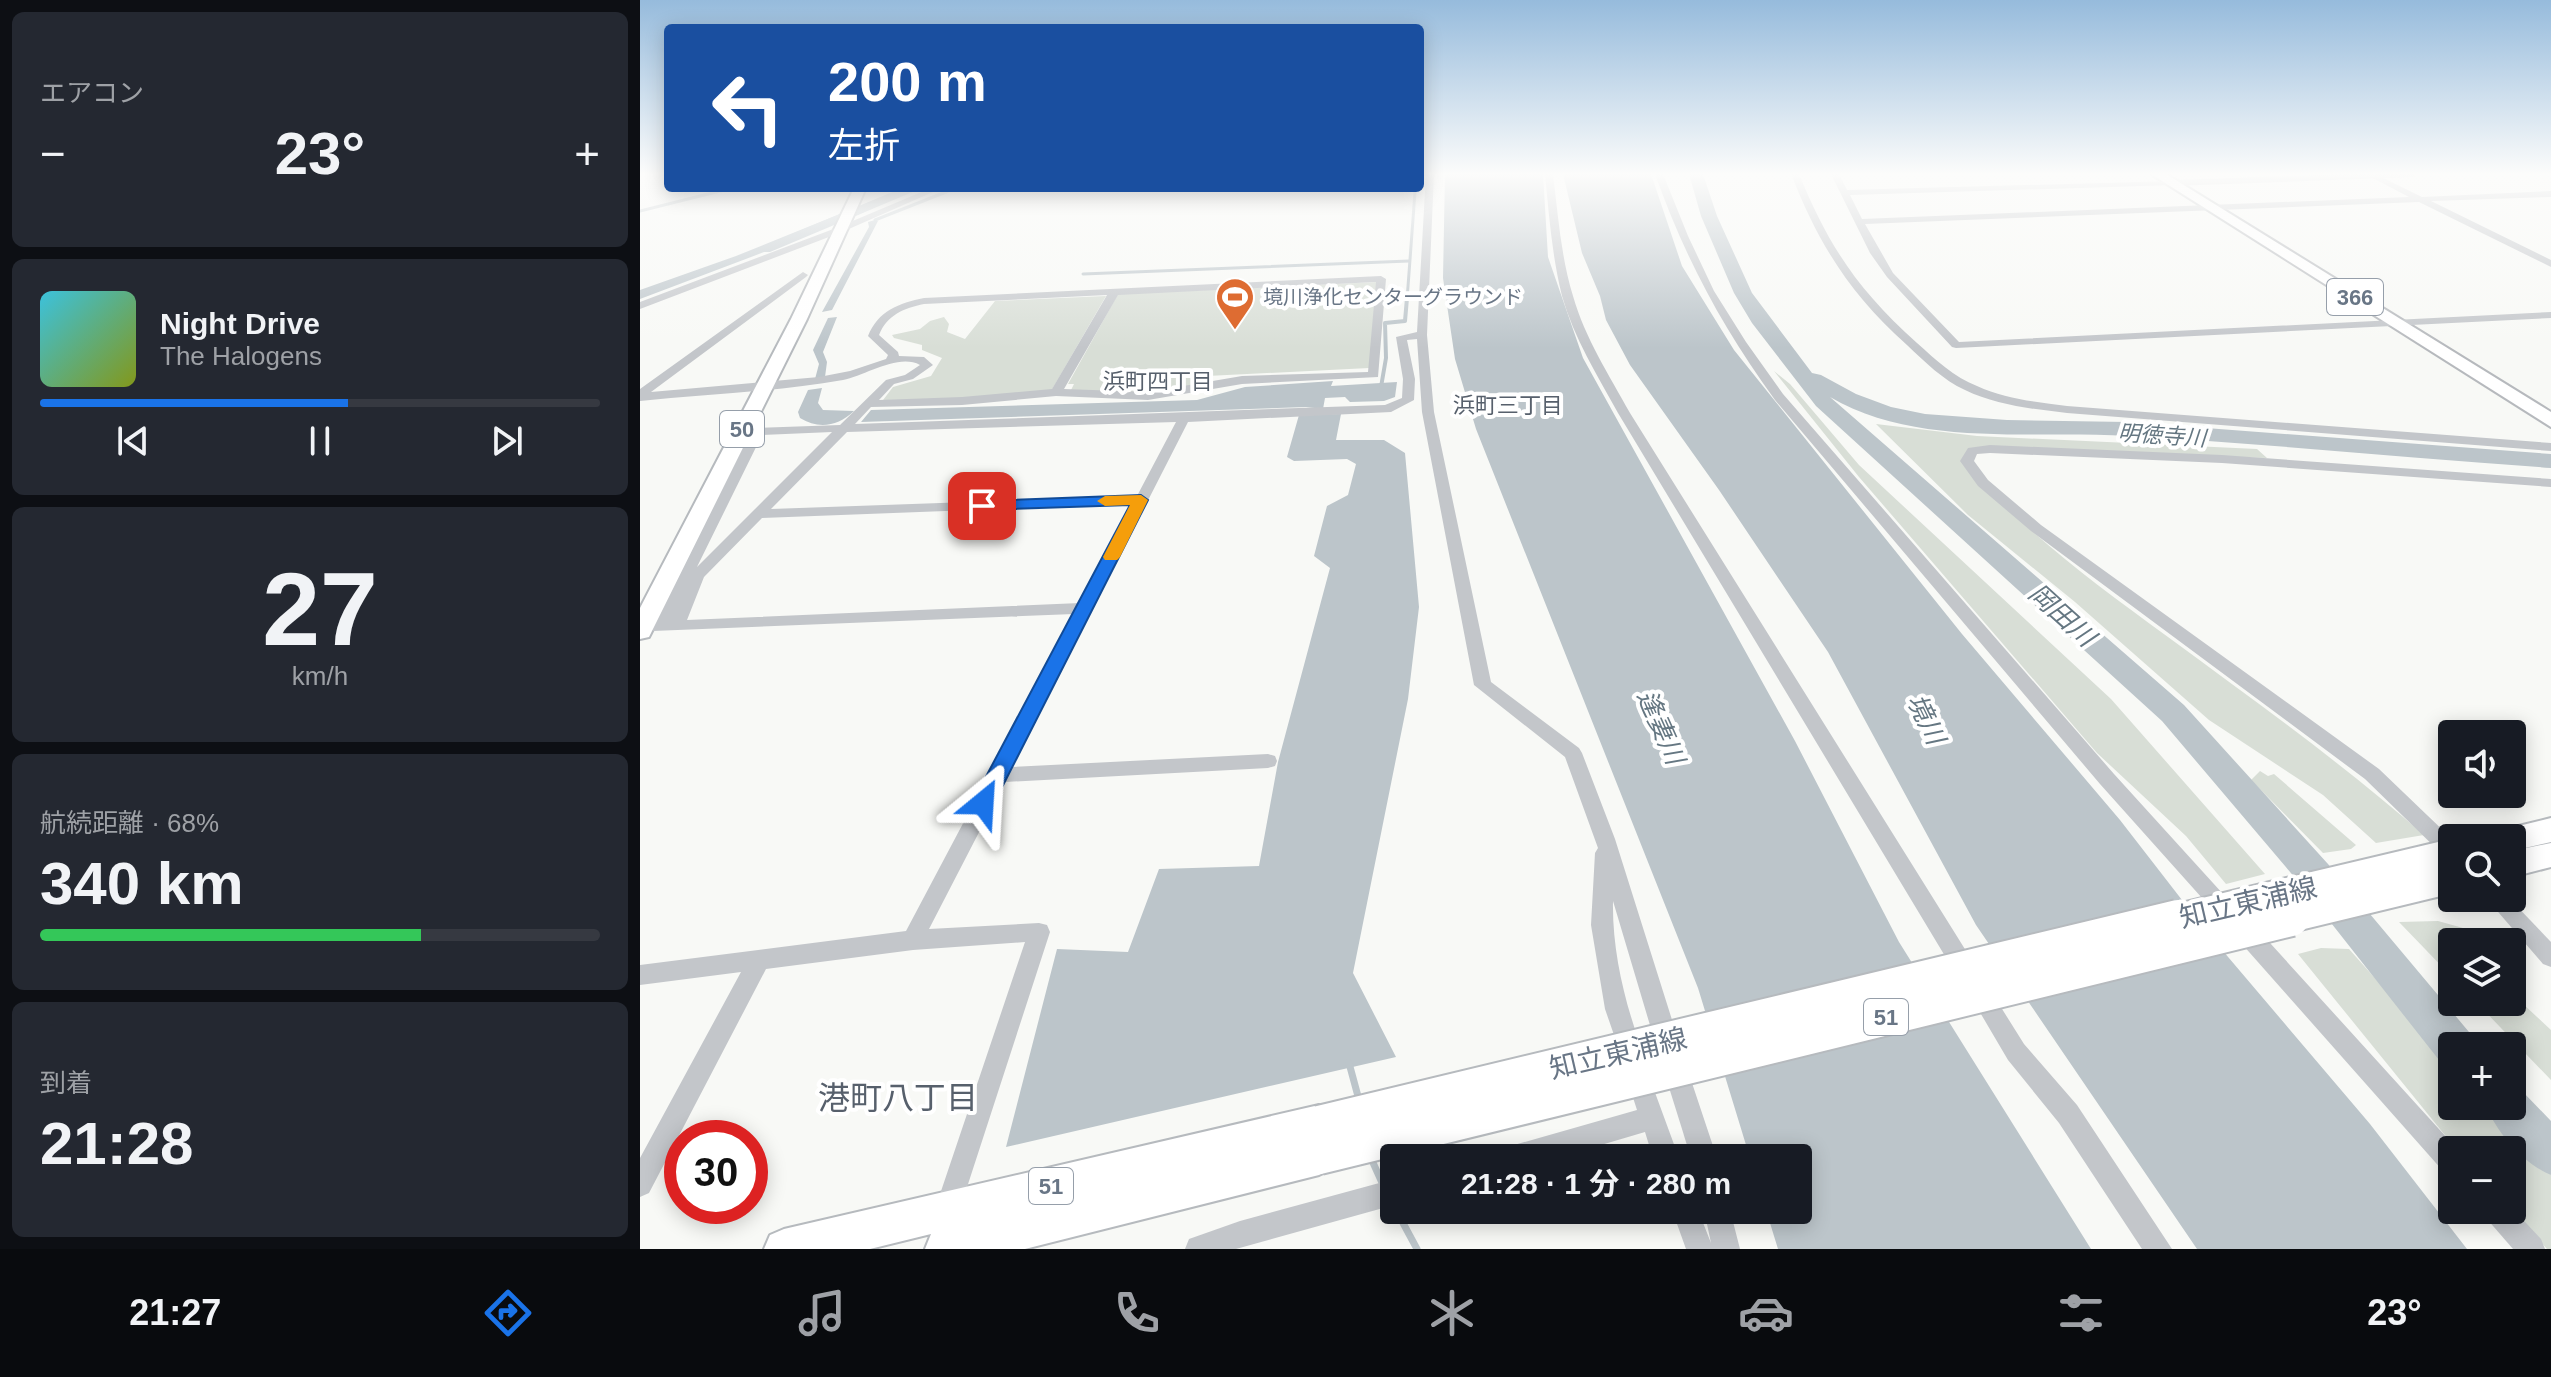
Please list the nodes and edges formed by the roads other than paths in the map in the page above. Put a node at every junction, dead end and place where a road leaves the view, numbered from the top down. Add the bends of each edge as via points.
1 (828, 232) edge
2 (837, 232) edge
3 (1427, 232) edge
4 (1556, 232) edge
5 (1679, 232) edge
6 (1820, 232) edge
7 (1866, 232) edge
8 (2253, 232) edge
9 (2487, 232) edge
10 (2551, 264) edge
11 (803, 275) dead end
12 (1115, 291) junction
13 (640, 306) edge
14 (2551, 315) edge
15 (2400, 324) junction
16 (1422, 335) junction
17 (880, 342) junction
18 (914, 357) junction
19 (891, 361) junction
20 (850, 375) junction
21 (890, 382) junction
22 (763, 389) junction
23 (1056, 392) junction
24 (640, 396) edge
25 (867, 404) junction
26 (1184, 418) junction
27 (2551, 421) edge
28 (843, 427) junction
29 (2551, 447) edge
30 (2551, 483) edge
31 (1141, 500) junction
32 (761, 514) junction
33 (1085, 608) junction
34 (677, 625) junction
35 (640, 631) edge
36 (1268, 761) dead end
37 (997, 775) junction
38 (2438, 838) edge
39 (1605, 839) junction
40 (2526, 839) edge
41 (2549, 839) edge
42 (2438, 855) edge
43 (2526, 855) edge
44 (2438, 882) edge
45 (2509, 912) edge
46 (913, 940) junction
47 (2551, 957) edge
48 (759, 960) junction
49 (640, 975) edge
50 (1630, 1050) junction
51 (1652, 1118) junction
52 (1319, 1140) junction
53 (1562, 1144) edge
54 (1661, 1144) edge
55 (1700, 1144) edge
56 (2438, 1146) edge
57 (640, 1184) edge
58 (1380, 1196) edge
59 (948, 1210) junction
60 (1690, 1224) edge
61 (1720, 1224) edge
62 (2509, 1224) edge
63 (784, 1249) edge
64 (945, 1249) edge
65 (1199, 1249) edge
66 (1700, 1249) edge
67 (1726, 1249) edge
68 (2158, 1249) edge
69 (2531, 1249) edge

1 - 13 street
2 - 22 main road, 50
3 - 16 street
4 - 68 street via 1568,298 1619,406 2016,1052 2068,1114
5 - 56 street via 1739,344 1779,397 2107,779
6 - 29 street via 1873,311 1940,370 1978,391 2062,409
7 - 15 street via 1890,275 1956,345
8 - 15 highway, 366
9 - 10 street
11 - 24 street
12 - 17 street via 906,305 876,327 873,336
12 - 23 street
12 - 23 street via 1381,279 1374,375 1242,380 1148,396
14 - 15 street
15 - 27 highway, 366
16 - 26 street via 1401,337 1408,400 1387,409
16 - 39 street via 1428,412 1483,685 1573,753
17 - 18 street via 897,344
17 - 19 street via 894,354
18 - 19 street
18 - 21 street via 927,365
19 - 20 street
20 - 21 street
20 - 22 street
21 - 25 street
22 - 24 street
22 - 35 main road, 50
23 - 25 street
25 - 28 street
26 - 28 street
26 - 31 street
28 - 32 street
28 - 34 street via 757,431 659,627
30 - 38 street via 2097,452 1990,449 1973,451 1967,461 1983,483 2036,528 2372,774
31 - 32 street
31 - 33 street
32 - 34 street via 697,575
33 - 34 street
33 - 37 street
36 - 37 street
37 - 46 street
39 - 50 street via 1602,925 1616,1009
39 - 55 street
40 - 41 main road
41 - 43 main road
42 - 50 main road, 知立東浦線 / 51, bridge
44 - 52 main road, 知立東浦線 / 51, bridge
45 - 47 street
46 - 48 street
46 - 59 street via 1039,932
48 - 49 street
48 - 57 street
50 - 51 street
50 - 52 main road, 知立東浦線 / 51, bridge
51 - 53 street
51 - 54 street
52 - 59 main road, 知立東浦線 / 51
52 - 64 main road, 知立東浦線 / 51
58 - 65 street
59 - 63 main road, 知立東浦線 / 51
60 - 66 street
61 - 67 street
62 - 69 street

